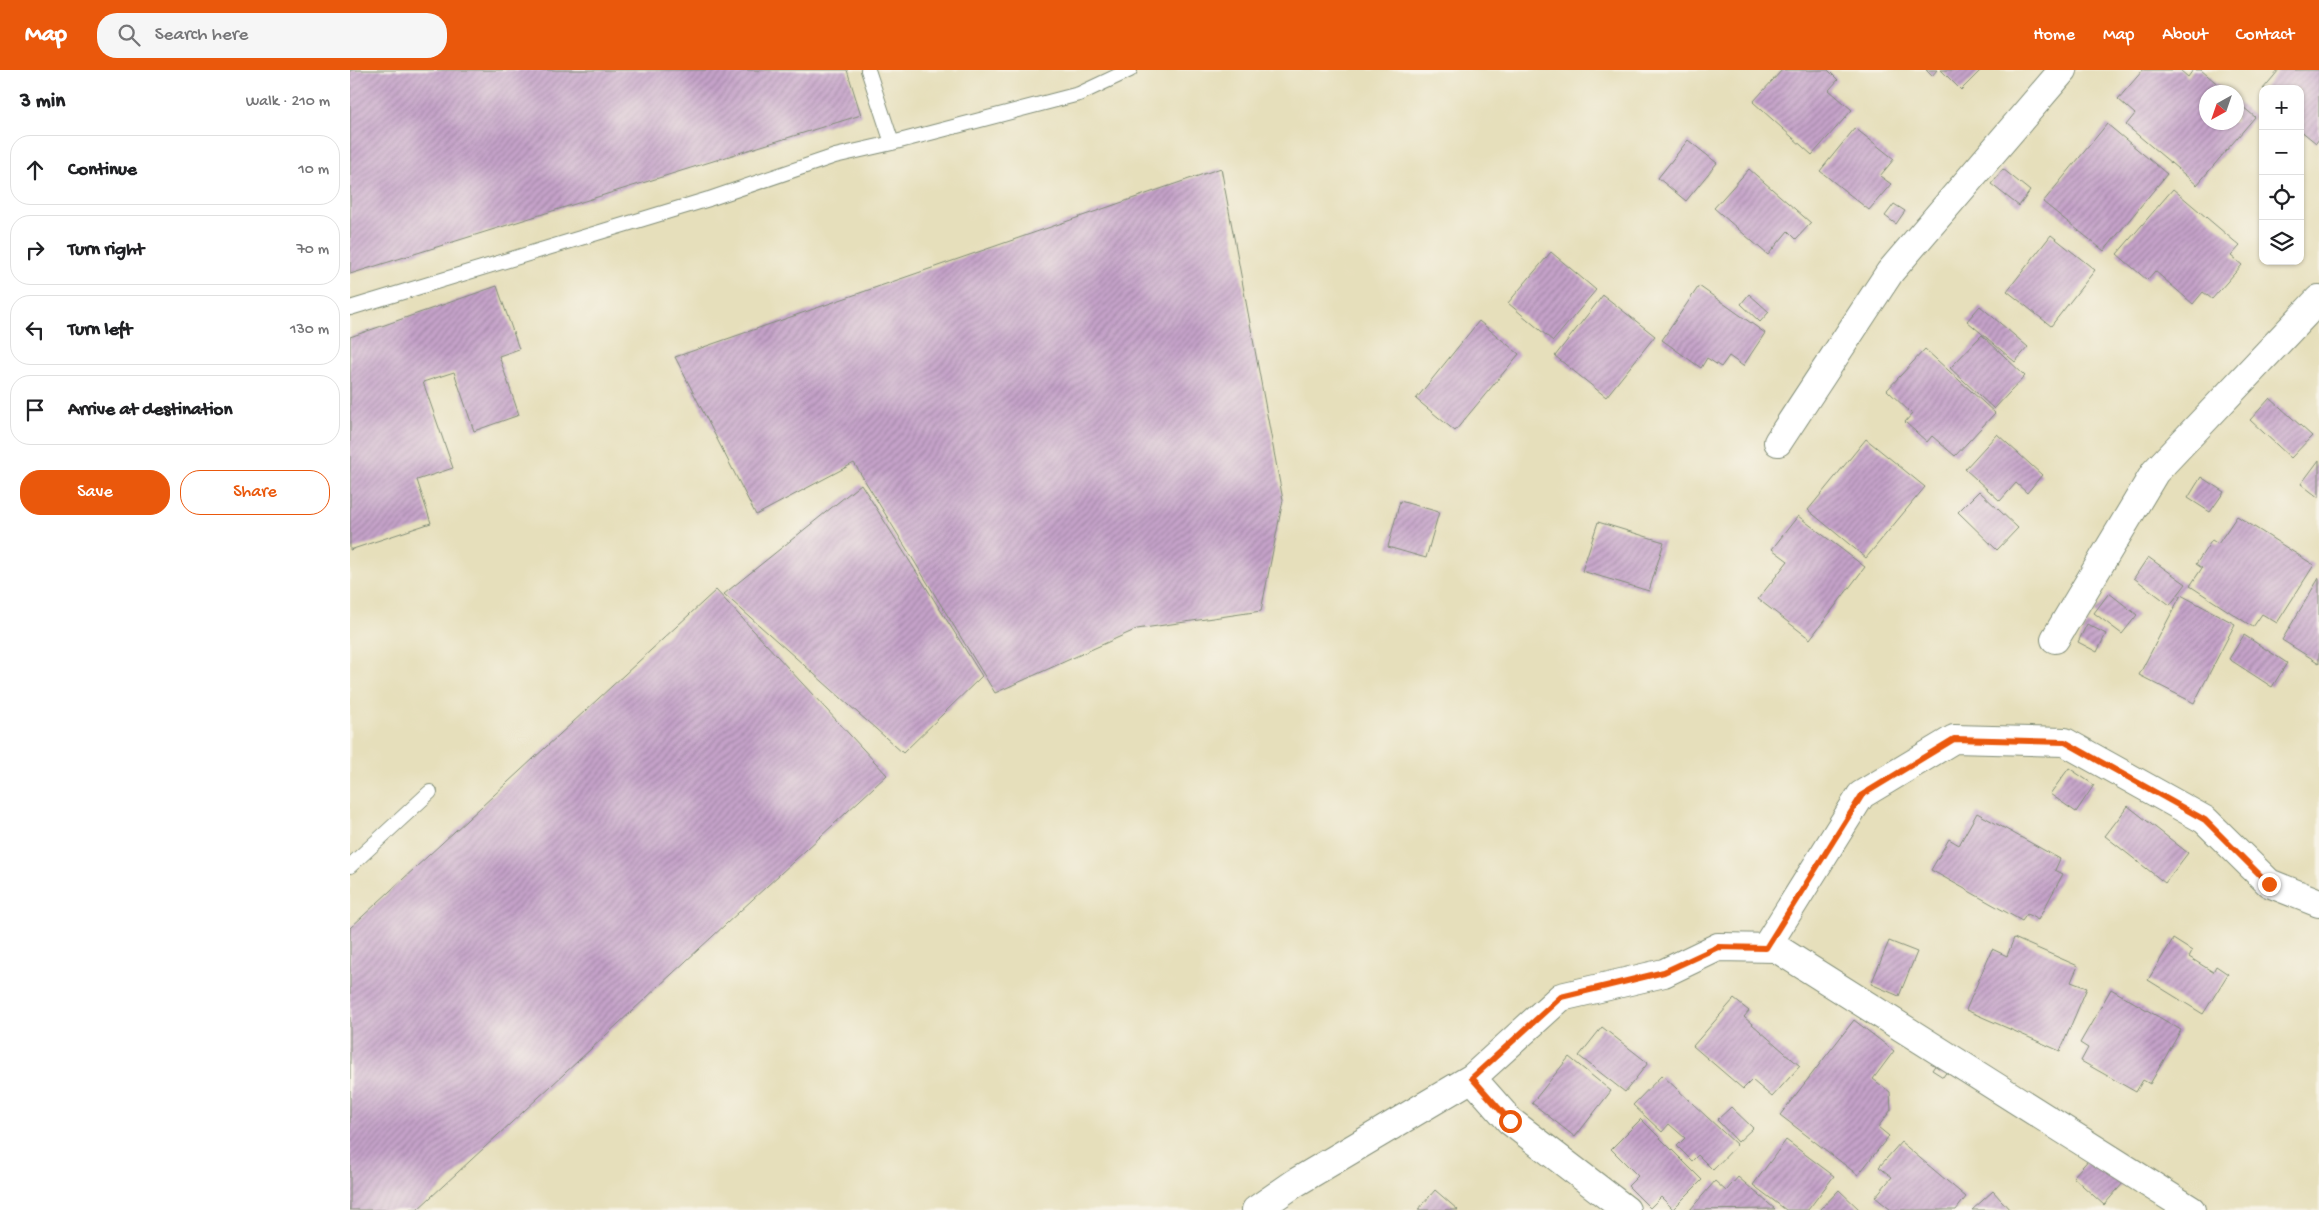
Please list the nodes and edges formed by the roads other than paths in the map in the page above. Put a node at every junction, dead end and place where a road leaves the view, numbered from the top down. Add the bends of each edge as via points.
1 (868, 70) edge
2 (1130, 70) edge
3 (2063, 70) edge
4 (892, 143) junction
5 (2319, 299) edge
6 (350, 308) edge
7 (1778, 442) dead end
8 (2055, 639) dead end
9 (430, 792) dead end
10 (350, 866) edge
11 (2319, 903) edge
12 (1766, 948) junction
13 (1472, 1078) junction
14 (1256, 1210) edge
15 (1626, 1210) edge
16 (2191, 1210) edge

1 - 4 lane
2 - 4 lane via 1079,94
3 - 7 street via 1890,272
4 - 6 lane via 834,156 709,199
5 - 8 street via 2155,472
9 - 10 lane
11 - 12 street via 2269,884 2205,820 2065,742 1954,739 1862,795
12 - 13 street via 1718,947 1664,972 1561,997
12 - 16 street via 1776,948
13 - 14 street via 1295,1182
13 - 15 street via 1510,1121

